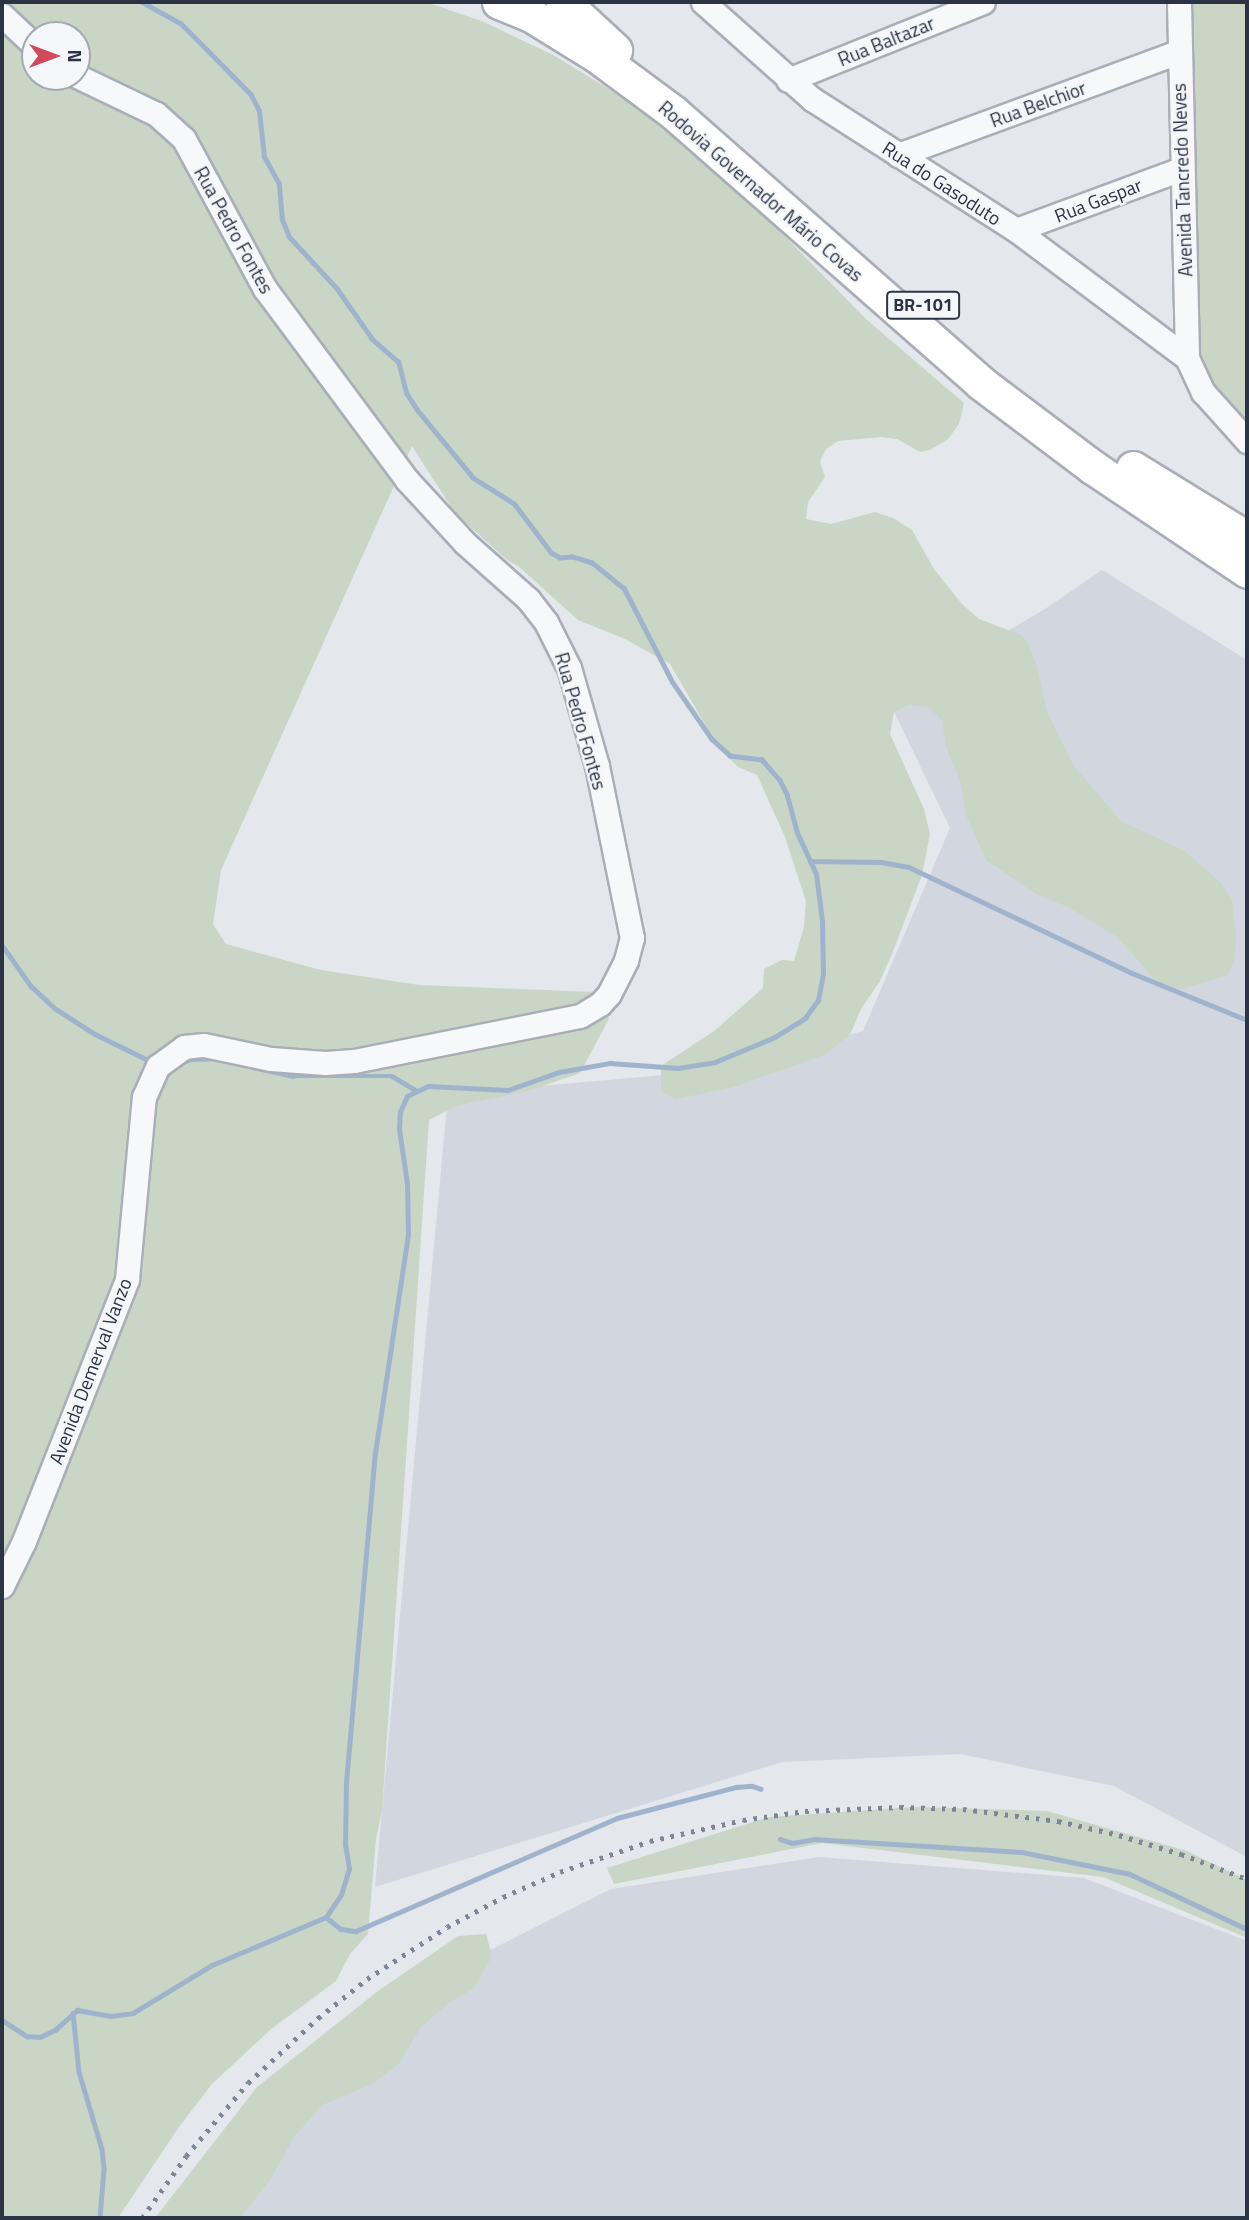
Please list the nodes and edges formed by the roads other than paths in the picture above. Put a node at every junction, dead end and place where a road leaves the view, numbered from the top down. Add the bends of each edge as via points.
1 (499, 2) edge
2 (535, 2) edge
3 (563, 2) edge
4 (703, 2) edge
5 (984, 2) edge
6 (1179, 2) edge
7 (2, 15) edge
8 (21, 33) edge
9 (615, 50) junction
10 (1178, 52) junction
11 (788, 80) junction
12 (91, 83) edge
13 (898, 155) junction
14 (1181, 169) junction
15 (1016, 230) junction
16 (1187, 358) junction
17 (1247, 441) edge
18 (1247, 538) edge
19 (1247, 571) edge
20 (158, 1066) joint
21 (2, 1586) edge

1 - 19 highway, Rodovia Governador Mário Covas / BR-101 via 531,15 596,55 674,113 981,383 1091,466
2 - 9 highway, Rodovia Governador Mário Covas / BR-101
3 - 9 highway
4 - 11 street, Rua do Gasoduto
5 - 11 street, Rua Baltazar
6 - 10 street, Avenida Tancredo Neves
7 - 8 street
9 - 18 highway, Rodovia Governador Mário Covas / BR-101 via 678,97 1001,371 1105,452
10 - 13 street, Rua Belchior
10 - 14 street, Avenida Tancredo Neves
11 - 13 street, Rua do Gasoduto
12 - 20 street, Rua Pedro Fontes via 156,114 184,139 265,289 407,480 546,622 569,668 597,766 632,938 609,994 580,1016 354,1060 271,1059 204,1045 184,1047
13 - 15 street, Rua do Gasoduto
14 - 15 street, Rua Gaspar
14 - 16 street, Avenida Tancredo Neves
15 - 16 street, Rua do Gasoduto
16 - 17 street via 1203,392
20 - 21 street, Avenida Demerval Vanzo via 144,1097 127,1279

